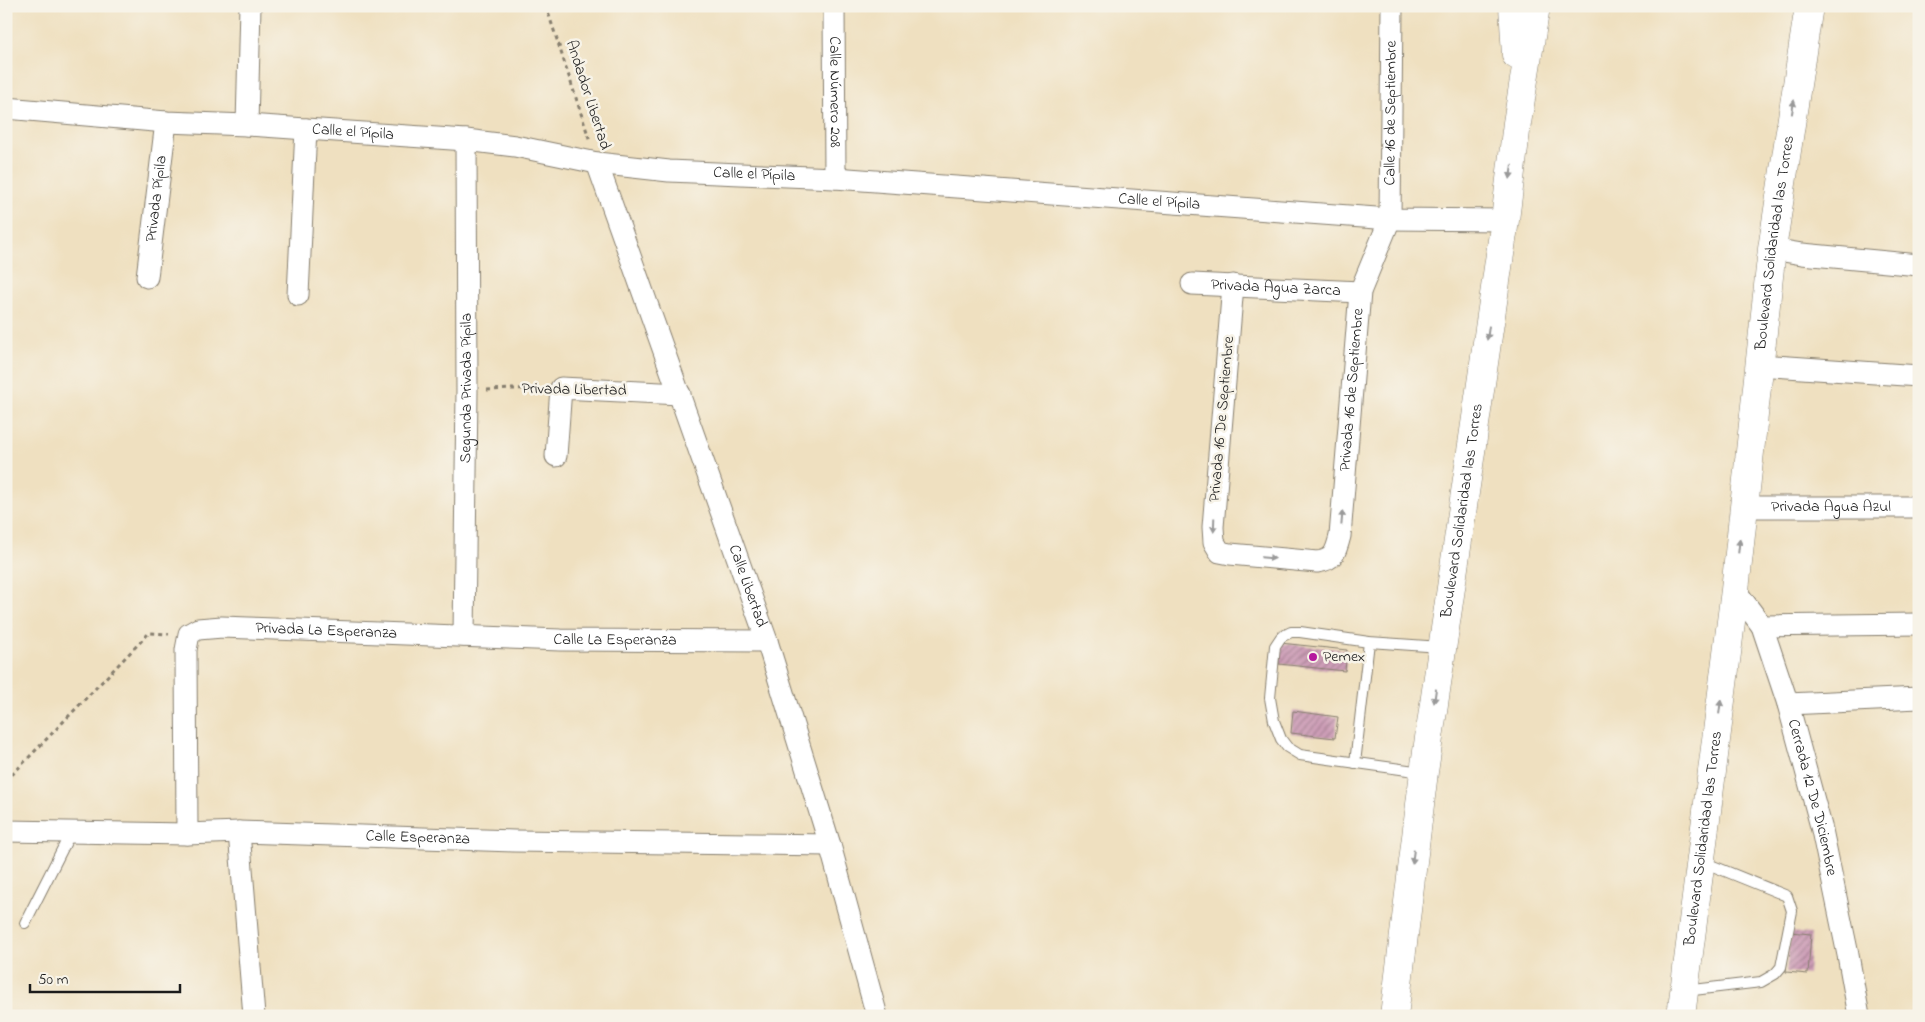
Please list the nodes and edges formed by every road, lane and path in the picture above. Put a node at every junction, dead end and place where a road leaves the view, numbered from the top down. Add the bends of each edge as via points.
1 (250, 6) edge
2 (546, 6) edge
3 (834, 6) edge
4 (1392, 6) edge
5 (1513, 6) edge
6 (1536, 6) edge
7 (1809, 6) edge
8 (6, 108) edge
9 (166, 122) junction
10 (1517, 123) junction
11 (246, 125) junction
12 (306, 129) junction
13 (466, 140) junction
14 (598, 163) junction
15 (835, 178) junction
16 (1390, 219) junction
17 (1505, 220) junction
18 (1772, 249) junction
19 (1919, 264) edge
20 (147, 277) dead end
21 (1192, 284) dead end
22 (1233, 285) junction
23 (1360, 292) junction
24 (298, 295) dead end
25 (1759, 365) junction
26 (1919, 376) edge
27 (561, 388) junction
28 (467, 391) junction
29 (680, 394) junction
30 (556, 456) dead end
31 (1743, 507) junction
32 (1919, 507) edge
33 (1326, 561) joint
34 (1735, 590) junction
35 (1919, 624) edge
36 (1762, 626) junction
37 (189, 634) junction
38 (464, 636) junction
39 (767, 641) junction
40 (1369, 642) junction
41 (1442, 648) junction
42 (1919, 698) edge
43 (1788, 704) junction
44 (1355, 763) junction
45 (1424, 772) junction
46 (6, 781) edge
47 (6, 832) edge
48 (71, 832) junction
49 (239, 832) junction
50 (188, 834) junction
51 (830, 845) junction
52 (1700, 860) junction
53 (25, 923) dead end
54 (1682, 1004) edge
55 (254, 1016) edge
56 (877, 1016) edge
57 (1394, 1016) edge
58 (1859, 1016) edge

1 - 11 street
2 - 14 path, Andador Libertad
3 - 15 street, Calle Número 208
4 - 16 street, Calle 16 de Septiembre
5 - 10 main road
6 - 10 main road, Boulevard Solidaridad las Torres
18 -> 7 main road, Boulevard Solidaridad las Torres
8 - 9 street, Calle el Pípila
9 - 11 street, Calle el Pípila
9 - 20 street, Privada Pípila
10 -> 17 main road, Boulevard Solidaridad las Torres
11 - 12 street, Calle el Pípila
12 - 13 street, Calle el Pípila
12 - 24 street
13 - 14 street, Calle el Pípila via 515,146
13 - 28 street, Segunda Privada Pípila
14 - 15 street, Calle el Pípila via 669,171
14 - 29 street, Calle Libertad
15 - 16 street, Calle el Pípila
16 - 17 street, Calle el Pípila
16 - 23 street, Privada 16 de Septiembre
17 -> 41 main road, Boulevard Solidaridad las Torres
18 - 19 street
18 - 25 main road, Boulevard Solidaridad las Torres
21 - 22 street, Privada Agua Zarca
22 - 23 street, Privada Agua Zarca
22 -> 33 street, Privada 16 De Septiembre via 1214,542 1220,552
33 -> 23 street, Privada 16 de Septiembre via 1333,556 1340,536
25 - 26 street
25 - 31 main road, Boulevard Solidaridad las Torres
27 - 28 path, Privada Libertad
27 - 29 street, Privada Libertad
27 - 30 street
28 - 38 street, Segunda Privada Pípila
29 - 39 street, Calle Libertad
31 - 32 street, Privada Agua Azul
34 -> 31 main road, Boulevard Solidaridad las Torres
34 - 36 street, Cerrada 12 De Diciembre
52 -> 34 main road, Boulevard Solidaridad las Torres
35 - 36 street
36 - 43 street, Cerrada 12 De Diciembre
37 - 38 street, Privada La Esperanza via 198,629 222,627
37 - 46 path via 150,633
37 - 50 street via 186,650
38 - 39 street, Calle La Esperanza
39 - 51 street, Calle Libertad
40 - 41 lane
40 - 44 lane
40 - 44 lane via 1291,632 1281,637 1275,646 1270,698 1281,739 1300,755
41 -> 45 main road, Boulevard Solidaridad las Torres
42 - 43 street
43 - 58 street, Cerrada 12 De Diciembre via 1822,830
44 - 45 lane
45 -> 57 main road, Boulevard Solidaridad las Torres
47 - 48 street, Calle Esperanza
48 - 50 street, Calle Esperanza
48 - 53 lane
49 - 50 street, Calle Esperanza
49 - 51 street, Calle Esperanza via 514,841
49 - 55 street
51 - 56 street, Calle Libertad
52 - 54 main road, Boulevard Solidaridad las Torres
52 - 54 lane via 1787,896 1792,911 1781,967 1775,974 1761,982

